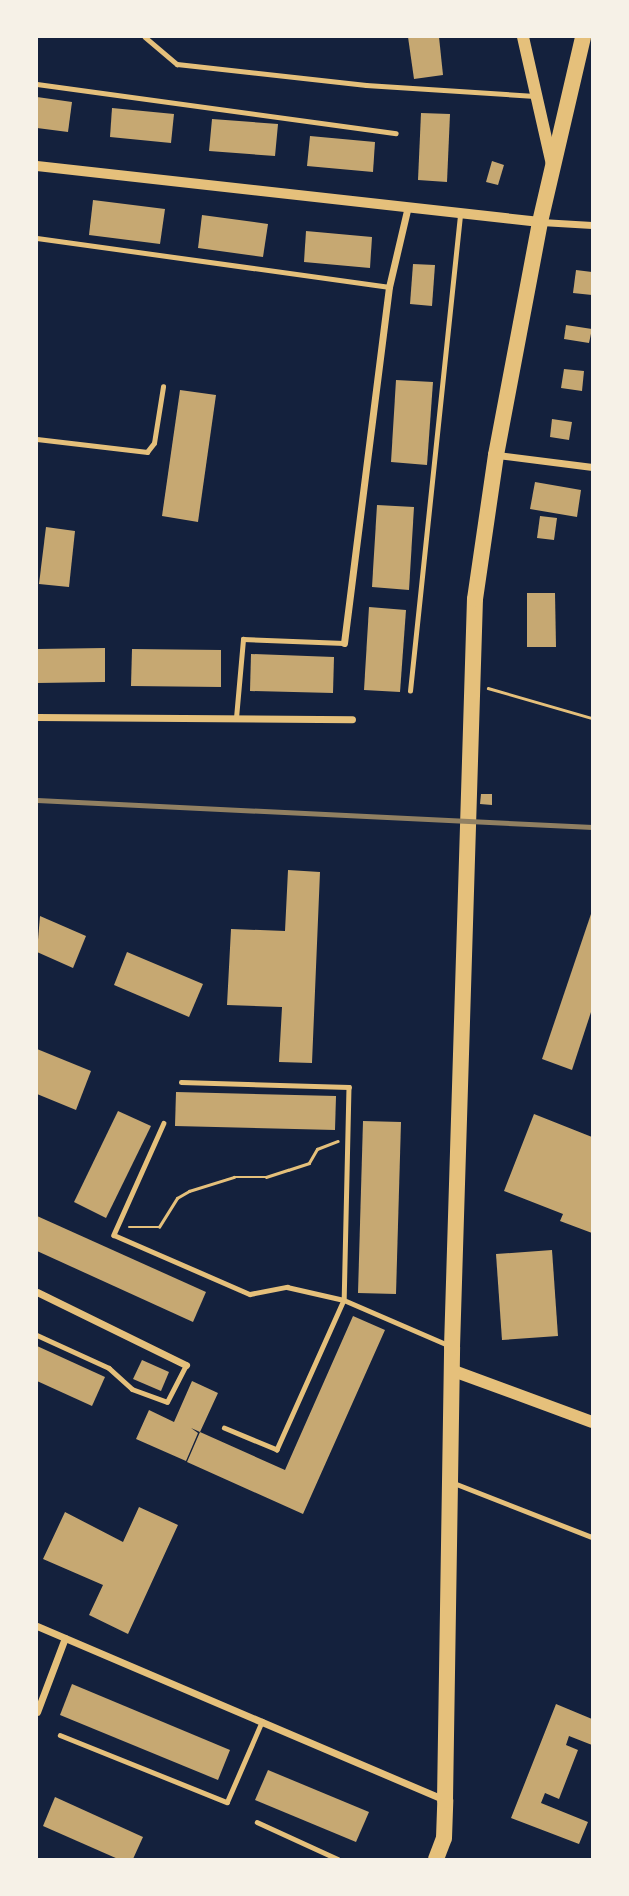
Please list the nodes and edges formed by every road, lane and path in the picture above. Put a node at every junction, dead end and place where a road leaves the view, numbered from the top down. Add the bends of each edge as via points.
1 (145, 37) edge
2 (523, 37) edge
3 (583, 37) edge
4 (37, 84) edge
5 (540, 96) junction
6 (396, 133) dead end
7 (37, 166) edge
8 (552, 169) junction
9 (408, 206) junction
10 (460, 212) junction
11 (540, 222) junction
12 (592, 225) edge
13 (37, 238) edge
14 (389, 287) junction
15 (163, 387) dead end
16 (37, 439) edge
17 (496, 455) junction
18 (592, 467) edge
19 (345, 643) joint
20 (472, 683) junction
21 (410, 691) dead end
22 (37, 717) edge
23 (592, 718) edge
24 (236, 719) junction
25 (352, 719) dead end
26 (181, 1082) dead end
27 (164, 1124) dead end
28 (348, 1138) junction
29 (117, 1229) junction
30 (37, 1292) edge
31 (344, 1300) junction
32 (37, 1335) edge
33 (452, 1347) junction
34 (186, 1365) joint
35 (451, 1370) junction
36 (592, 1422) edge
37 (224, 1428) dead end
38 (450, 1482) junction
39 (592, 1537) edge
40 (37, 1626) edge
41 (65, 1638) junction
42 (37, 1712) edge
43 (263, 1720) junction
44 (60, 1735) dead end
45 (445, 1800) junction
46 (257, 1822) dead end
47 (338, 1859) edge
48 (436, 1859) edge

1 - 5 lane via 177,64 377,86
2 - 5 main road
3 - 8 highway
4 - 6 lane
5 - 8 main road
7 - 9 street
8 - 11 highway
9 - 10 street
9 - 14 street
10 - 11 street
10 - 21 lane
11 - 12 street
11 - 17 highway
13 - 14 lane
14 - 19 street
15 - 16 lane via 154,443 147,452
17 - 18 street
17 - 20 highway via 475,599
19 - 24 lane via 243,639
20 - 23 path
20 - 33 highway
22 - 24 street
24 - 25 street
26 - 28 lane via 349,1087
27 - 29 lane
28 - 29 path via 317,1149 309,1163 288,1171 266,1177 234,1177 189,1191 177,1198 159,1227
28 - 31 lane
29 - 31 lane via 114,1235 250,1294 287,1287
30 - 34 street
31 - 33 lane
31 - 37 lane via 277,1450
32 - 34 lane via 110,1368 132,1389 167,1402
33 - 35 highway
35 - 36 main road
35 - 38 highway
38 - 39 lane
38 - 45 highway
40 - 41 street
41 - 42 street
41 - 43 street
43 - 44 lane via 227,1802
43 - 45 street
45 - 48 highway via 444,1838
46 - 47 lane

